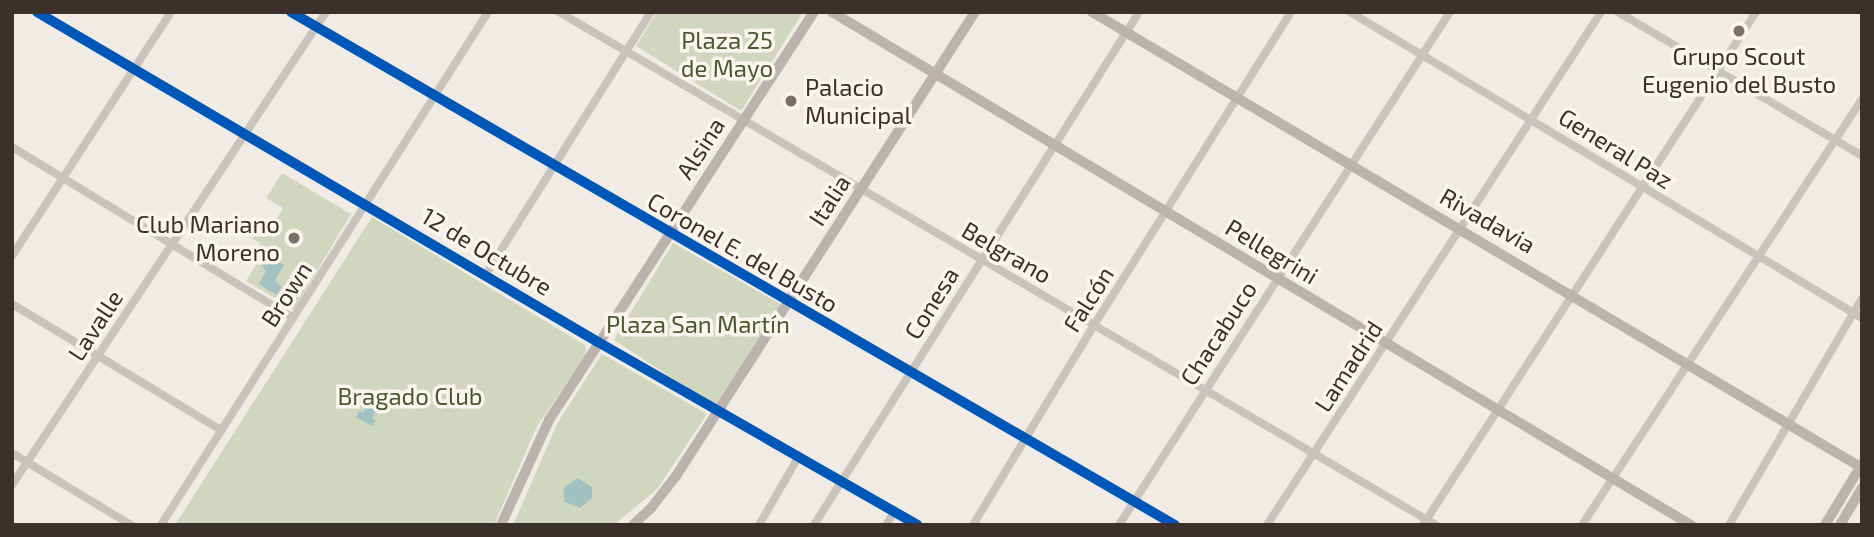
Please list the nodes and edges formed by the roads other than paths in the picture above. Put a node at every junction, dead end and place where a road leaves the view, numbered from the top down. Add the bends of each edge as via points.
1 (37, 12) edge
2 (171, 12) edge
3 (291, 12) edge
4 (326, 12) edge
5 (488, 12) edge
6 (559, 12) edge
7 (652, 12) edge
8 (814, 12) edge
9 (832, 12) edge
10 (975, 12) edge
11 (1092, 12) edge
12 (1139, 12) edge
13 (1291, 12) edge
14 (1350, 12) edge
15 (1450, 12) edge
16 (1601, 12) edge
17 (1618, 12) edge
18 (1756, 12) edge
19 (316, 27) junction
20 (1127, 32) junction
21 (627, 52) junction
22 (1423, 56) junction
23 (134, 68) junction
24 (1720, 72) junction
25 (934, 75) junction
26 (435, 96) junction
27 (1239, 97) junction
28 (1862, 99) edge
29 (1530, 118) junction
30 (744, 120) junction
31 (244, 135) junction
32 (1835, 140) junction
33 (1054, 145) junction
34 (12, 147) edge
35 (1862, 156) edge
36 (1352, 164) junction
37 (555, 166) junction
38 (64, 177) junction
39 (1642, 187) junction
40 (861, 189) junction
41 (366, 204) junction
42 (1166, 212) junction
43 (1459, 228) junction
44 (670, 234) junction
45 (172, 242) junction
46 (12, 256) edge
47 (1758, 257) junction
48 (981, 258) junction
49 (486, 274) junction
50 (1277, 278) junction
51 (1573, 294) junction
52 (1862, 298) edge
53 (788, 302) junction
54 (12, 304) edge
55 (1858, 316) edge
56 (293, 318) junction
57 (1094, 325) junction
58 (598, 342) junction
59 (1386, 343) junction
60 (98, 355) junction
61 (1687, 363) junction
62 (910, 373) junction
63 (1205, 389) junction
64 (717, 410) junction
65 (1500, 411) junction
66 (1789, 424) junction
67 (222, 429) junction
68 (1024, 438) junction
69 (1314, 452) junction
70 (12, 453) edge
71 (799, 456) junction
72 (27, 462) junction
73 (1861, 466) edge
74 (1613, 477) junction
75 (842, 481) junction
76 (12, 485) edge
77 (1862, 488) edge
78 (1134, 501) junction
79 (894, 512) junction
80 (1425, 522) edge
81 (635, 524) edge
82 (131, 525) edge
83 (161, 525) edge
84 (501, 525) edge
85 (759, 525) edge
86 (814, 525) edge
87 (886, 525) edge
88 (917, 525) edge
89 (974, 525) edge
90 (1119, 525) edge
91 (1175, 525) edge
92 (1267, 525) edge
93 (1436, 525) edge
94 (1582, 525) edge
95 (1691, 525) edge
96 (1729, 525) edge
97 (1825, 525) edge
98 (1840, 525) edge

1 - 23 street, 12 de Octubre
2 - 23 street
3 - 19 street, Coronel E. del Busto
4 - 19 street, Lavalle
5 - 26 street, Brown
6 - 21 street, Belgrano
7 - 21 street
8 - 30 main road, Alsina
9 - 25 main road, Pellegrini
10 - 25 main road, Italia
11 - 20 main road, Rivadavia
12 - 20 street, Conesa
13 - 27 street, Falcón
14 - 22 street, General Paz
15 - 22 street, Chacabuco
16 - 29 street, Lamadrid
17 - 24 street
18 - 24 street
19 - 26 street, Coronel E. del Busto
19 - 31 street, Lavalle
20 - 27 main road, Rivadavia
20 - 33 street, Conesa
21 - 30 street, Belgrano
21 - 37 street
22 - 29 street, General Paz
22 - 36 street, Chacabuco
23 - 31 street, 12 de Octubre
23 - 38 street
24 - 32 street
24 - 39 street
25 - 33 main road, Pellegrini
25 - 40 main road, Italia
26 - 37 street, Coronel E. del Busto
26 - 41 street, Brown
27 - 36 main road, Rivadavia
27 - 42 street, Falcón
28 - 32 street
29 - 39 street, General Paz
29 - 43 street, Lamadrid
30 - 40 street, Belgrano
30 - 44 main road, Alsina
31 - 41 street, 12 de Octubre
31 - 45 street, Lavalle
32 - 35 street
32 - 47 street
33 - 42 main road, Pellegrini
33 - 48 street, Conesa
34 - 38 street
36 - 43 main road, Rivadavia
36 - 50 street, Chacabuco
37 - 44 street, Coronel E. del Busto
37 - 49 street
38 - 45 street
38 - 46 street
39 - 47 street, General Paz
39 - 51 street
40 - 48 street, Belgrano
40 - 53 main road, Italia
41 - 49 street, 12 de Octubre
41 - 56 street, Brown
42 - 50 main road, Pellegrini
42 - 57 street, Falcón
43 - 51 main road, Rivadavia
43 - 59 street, Lamadrid
44 - 53 street, Coronel E. del Busto
44 - 58 main road, Alsina
45 - 56 street
45 - 60 street, Lavalle
47 - 55 street, General Paz
47 - 61 street
48 - 57 street, Belgrano
48 - 62 street, Conesa
49 - 58 street, 12 de Octubre
50 - 59 main road, Pellegrini
50 - 63 street, Chacabuco
51 - 61 main road, Rivadavia
51 - 65 street
52 - 55 street
53 - 62 street, Coronel E. del Busto
53 - 64 main road, Italia
54 - 60 street
55 - 66 street
56 - 67 street, Brown
57 - 63 street, Belgrano
57 - 68 street, Falcón
58 - 64 street, 12 de Octubre
58 - 84 main road, Alsina via 549,420
59 - 65 main road, Pellegrini
59 - 69 street, Lamadrid
60 - 67 street
60 - 72 street, Lavalle
61 - 66 main road, Rivadavia
61 - 74 street
62 - 68 street, Coronel E. del Busto
62 - 75 street, Conesa
63 - 69 street, Belgrano
63 - 78 street, Chacabuco
64 - 71 street, 12 de Octubre
64 - 81 main road, Italia via 665,491
65 - 74 main road, Pellegrini
65 - 80 street
66 - 73 main road, Rivadavia
66 - 96 street
67 - 83 street, Brown
68 - 78 street, Coronel E. del Busto
68 - 89 street, Falcón
69 - 80 street, Belgrano
69 - 92 street, Lamadrid
70 - 72 street
71 - 75 street, 12 de Octubre
71 - 85 street
72 - 76 street, Lavalle
72 - 82 street
73 - 97 main road
74 - 94 street
74 - 95 main road, Pellegrini
75 - 79 street, 12 de Octubre
75 - 86 street, Conesa
77 - 98 main road
78 - 90 street, Chacabuco
78 - 91 street, Coronel E. del Busto
79 - 87 street
79 - 88 street, 12 de Octubre
80 - 93 street, Belgrano

